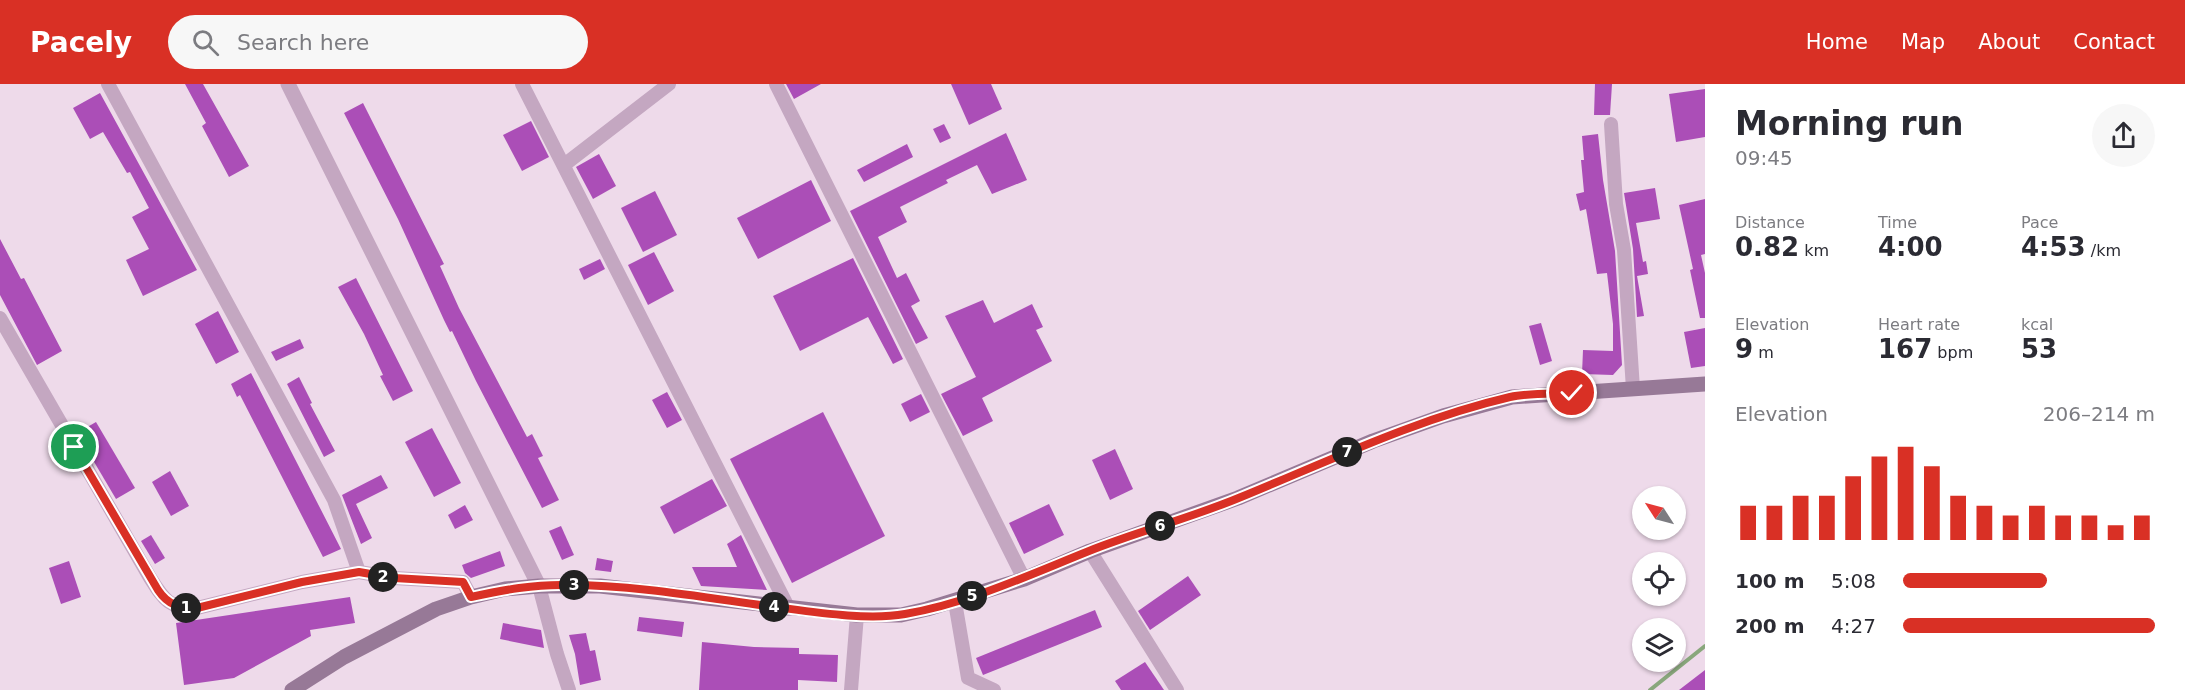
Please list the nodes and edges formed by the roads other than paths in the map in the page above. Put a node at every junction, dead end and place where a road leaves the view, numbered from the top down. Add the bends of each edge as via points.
1 (108, 84) edge
2 (288, 84) edge
3 (522, 84) edge
4 (669, 84) edge
5 (776, 84) edge
6 (1611, 124) dead end
7 (564, 165) junction
8 (0, 318) edge
9 (1705, 384) edge
10 (1633, 389) junction
11 (1090, 551) junction
12 (359, 572) junction
13 (1024, 579) junction
14 (539, 586) junction
15 (471, 597) junction
16 (955, 602) junction
17 (789, 609) junction
18 (857, 615) junction
19 (292, 690) edge
20 (569, 690) edge
21 (851, 690) edge
22 (994, 690) edge
23 (1178, 690) edge

1 - 12 street via 334,500
2 - 14 street
3 - 7 street
4 - 7 street
5 - 13 street
6 - 10 street
7 - 17 street
8 - 12 street via 149,576 171,604 197,608
9 - 10 main road
10 - 11 main road via 1512,397 1443,416 1238,498
11 - 13 main road
11 - 23 street
12 - 15 street via 463,582
13 - 16 main road
14 - 15 main road
14 - 17 main road via 600,586
14 - 20 street
15 - 19 main road via 390,632
16 - 18 main road via 901,615
16 - 22 street via 968,678
17 - 18 main road
18 - 21 street

